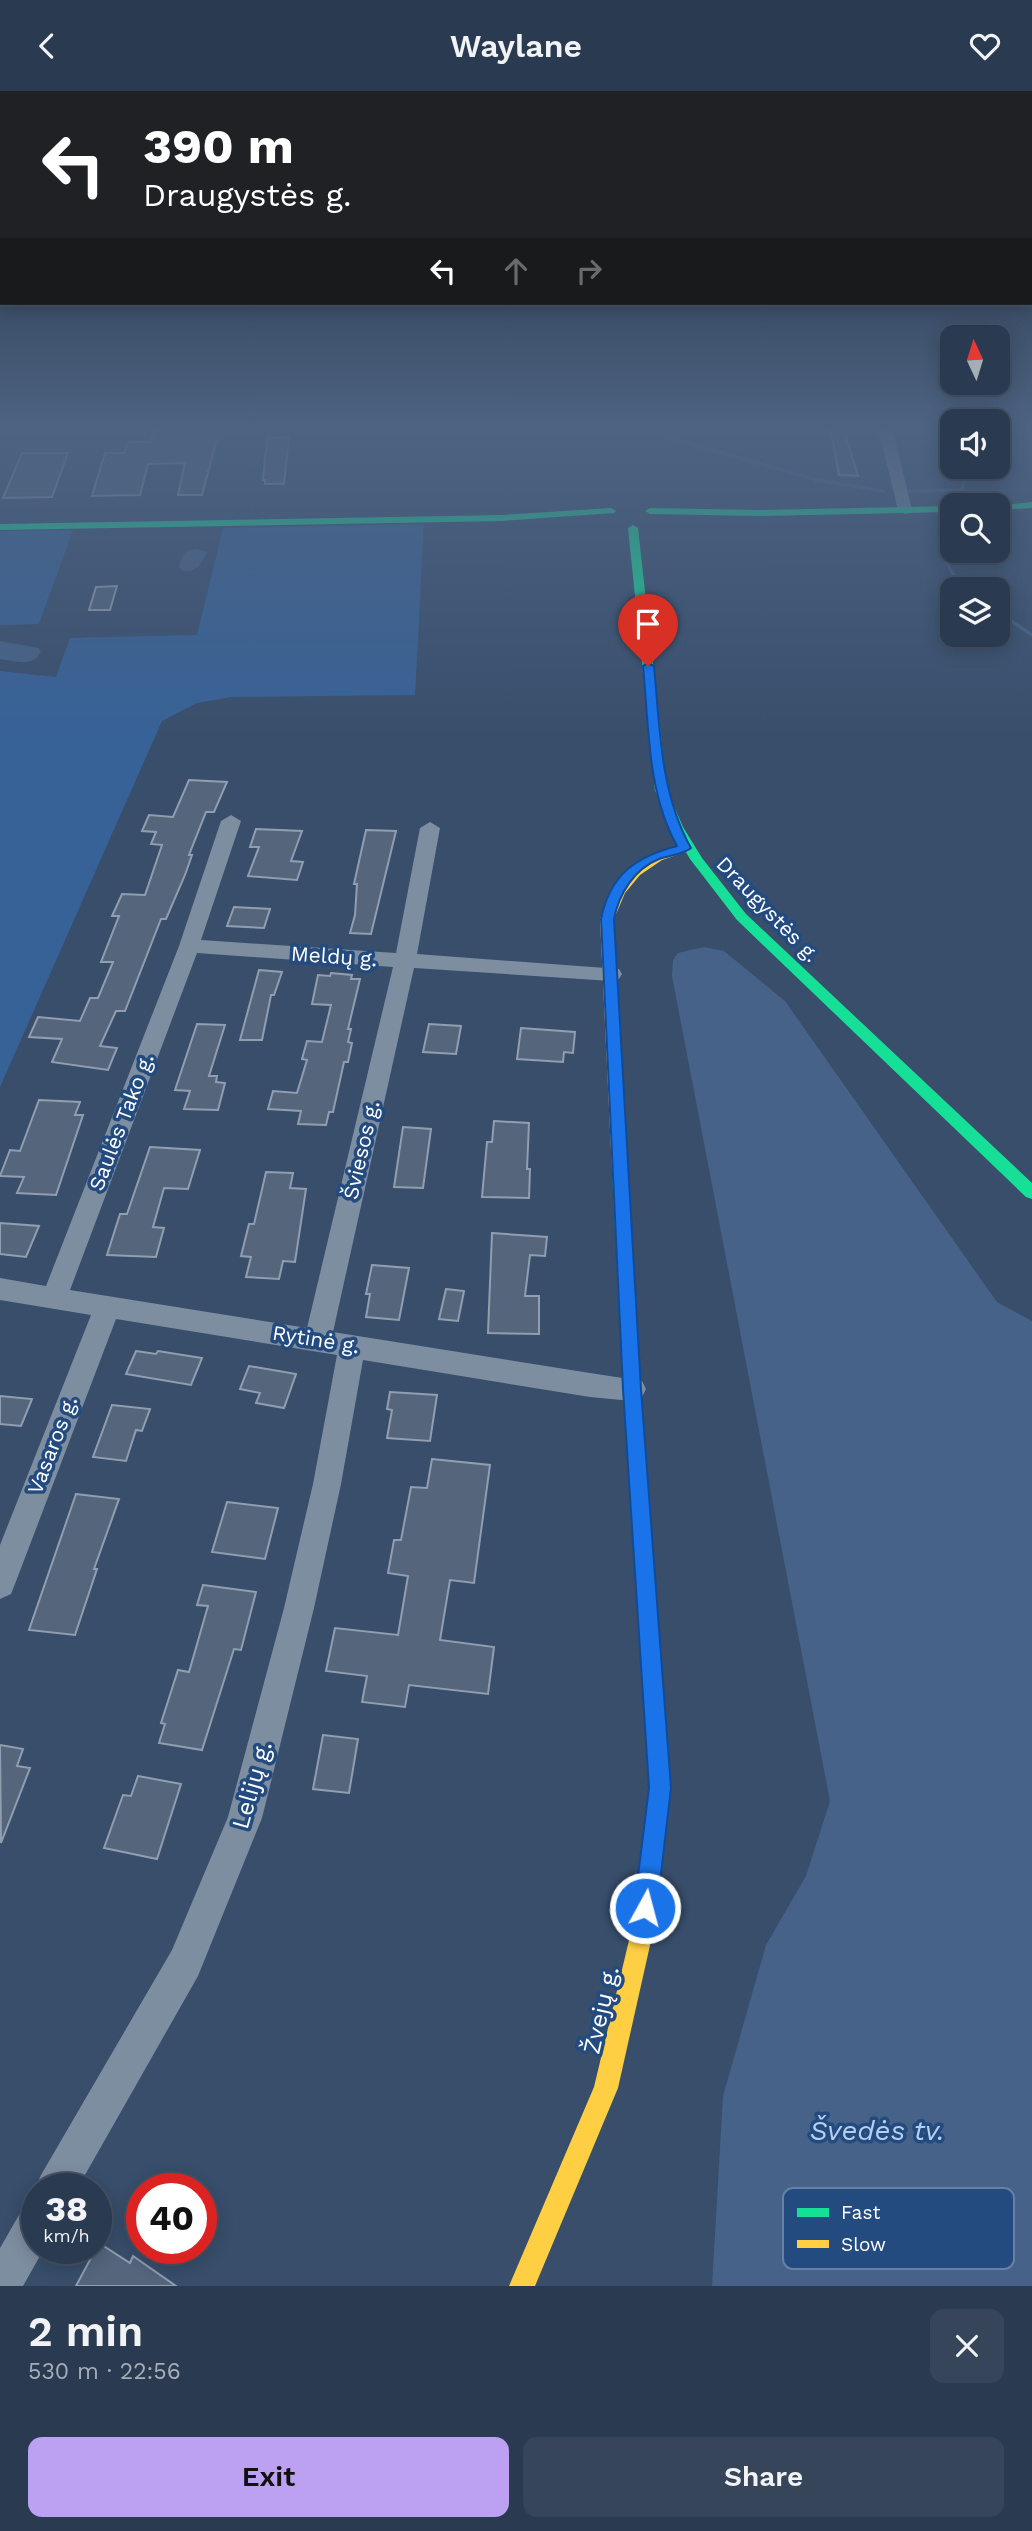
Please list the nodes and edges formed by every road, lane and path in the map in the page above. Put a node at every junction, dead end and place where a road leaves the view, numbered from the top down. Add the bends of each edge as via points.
1 (634, 533) edge
2 (231, 821) dead end
3 (430, 828) dead end
4 (685, 848) junction
5 (189, 946) junction
6 (405, 960) junction
7 (611, 974) junction
8 (1032, 1193) edge
9 (0, 1289) edge
10 (54, 1298) junction
11 (107, 1307) junction
12 (318, 1339) junction
13 (352, 1345) junction
14 (632, 1389) junction
15 (0, 1584) edge
16 (64, 2173) edge
17 (21, 2250) edge
18 (1, 2286) edge
19 (522, 2286) edge

1 - 4 main road, Draugystės g. via 661,790
2 - 5 street
3 - 6 street, Šviesos g.
4 - 7 main road, Žvejų g. via 653,856 618,887 607,919
4 - 8 main road, Draugystės g. via 706,878 762,937
5 - 6 street, Meldų g.
5 - 10 street, Saulės Tako g.
6 - 7 street, Meldų g.
6 - 12 street, Šviesos g.
7 - 14 main road, Žvejų g.
9 - 10 street, Rytinė g.
10 - 11 street, Rytinė g.
11 - 12 street, Rytinė g.
11 - 15 street, Vasaros g.
12 - 13 street, Rytinė g.
13 - 14 street, Rytinė g.
13 - 16 street, Lelijų g. via 299,1608 245,1818 186,1963
14 - 19 main road, Žvejų g. via 660,1788 642,1932 606,2088
17 - 18 street

